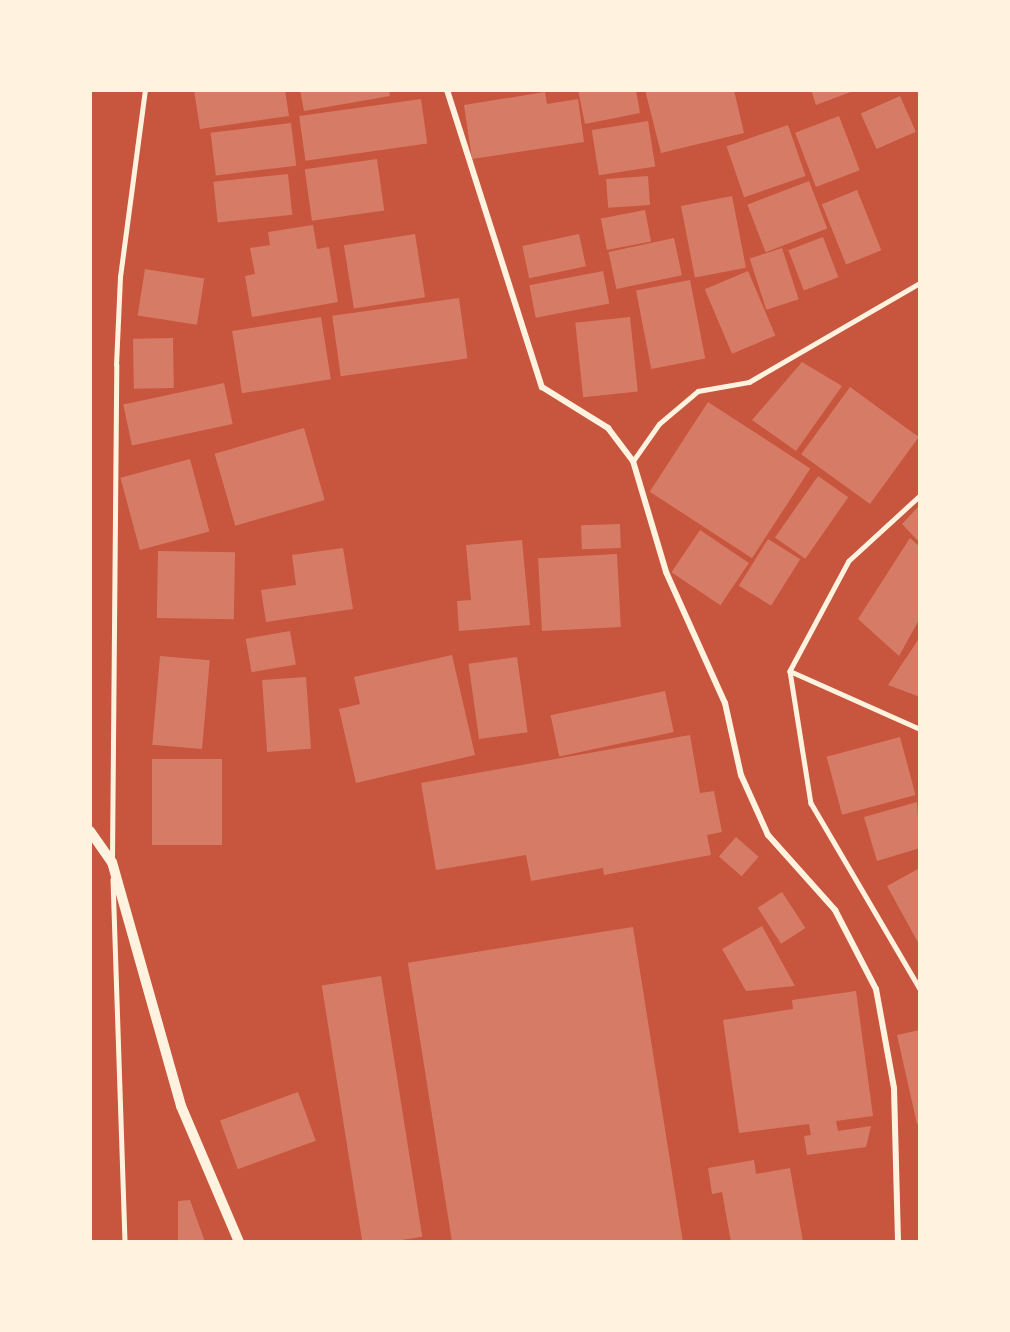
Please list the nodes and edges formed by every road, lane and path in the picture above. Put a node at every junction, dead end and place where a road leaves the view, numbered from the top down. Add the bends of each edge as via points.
1 (145, 90) edge
2 (447, 90) edge
3 (920, 283) edge
4 (633, 461) junction
5 (920, 496) edge
6 (790, 671) junction
7 (920, 729) edge
8 (90, 831) edge
9 (112, 862) junction
10 (920, 989) edge
11 (125, 1242) edge
12 (238, 1242) edge
13 (898, 1242) edge

1 - 9 lane via 120,277 116,354
2 - 4 street via 542,387 608,428
3 - 4 lane via 749,382 698,391 659,424
4 - 13 street via 666,572 725,703 741,775 768,835 835,910 876,989 894,1088
5 - 6 lane via 849,561
6 - 7 lane
6 - 10 lane via 811,803
8 - 9 street
9 - 11 lane
9 - 12 street via 181,1106

